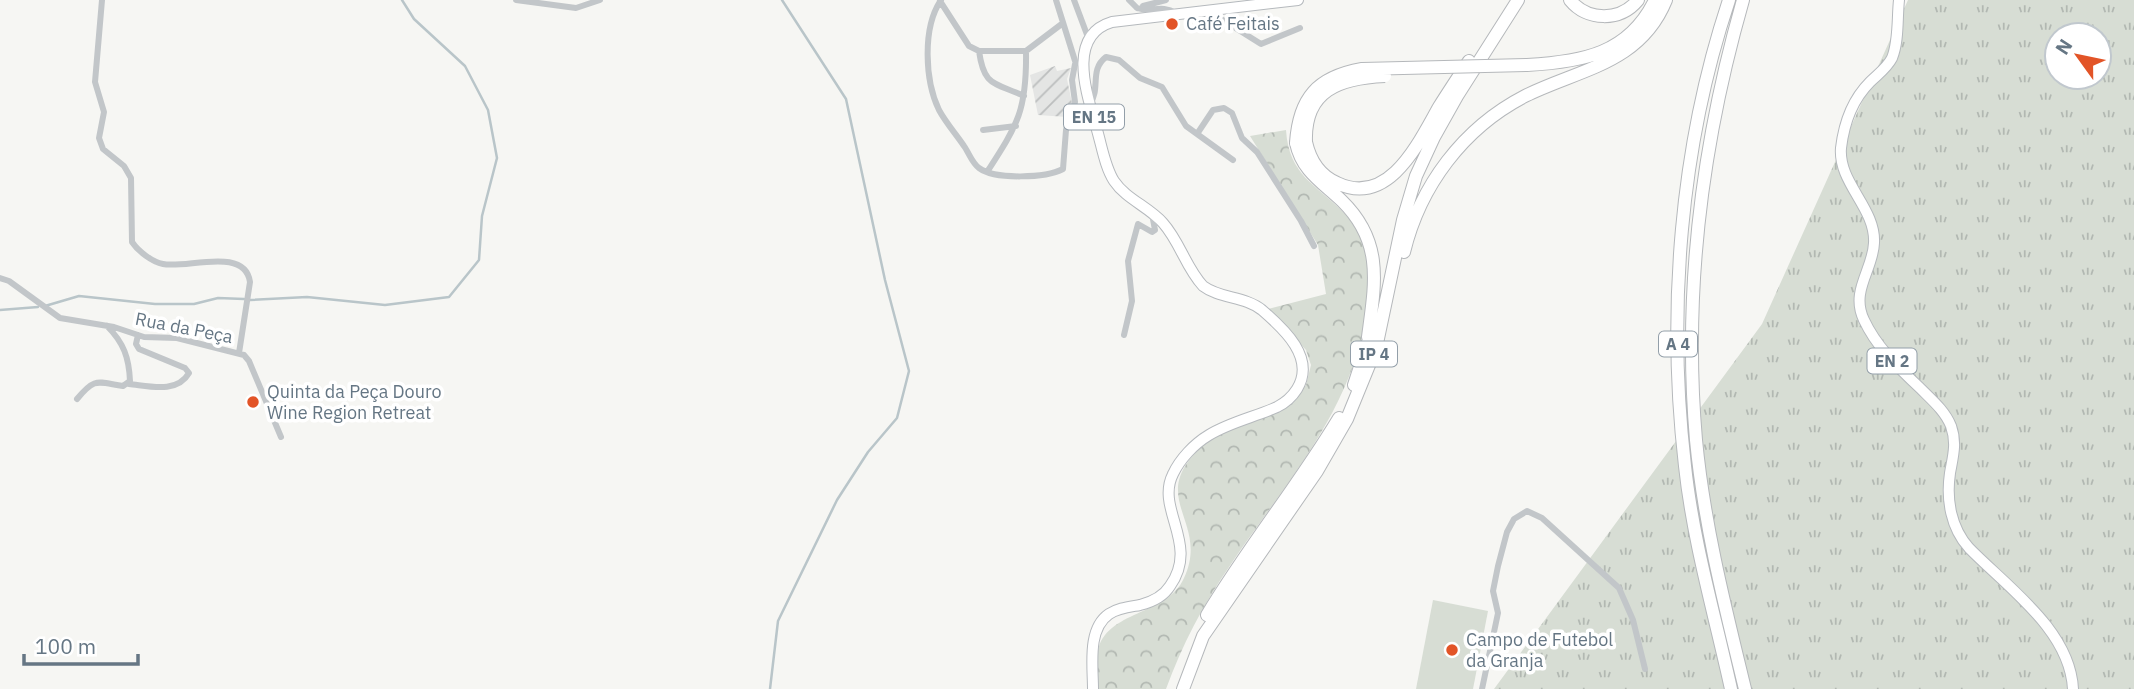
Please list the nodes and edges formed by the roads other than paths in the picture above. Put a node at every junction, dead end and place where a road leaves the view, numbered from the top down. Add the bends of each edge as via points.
1 (102, 0) edge
2 (516, 0) edge
3 (600, 0) edge
4 (940, 0) edge
5 (1056, 0) edge
6 (1074, 0) edge
7 (1129, 0) edge
8 (1166, 0) edge
9 (1298, 0) edge
10 (1570, 0) edge
11 (1638, 0) edge
12 (1655, 0) edge
13 (1666, 0) edge
14 (1730, 0) edge
15 (1743, 0) edge
16 (1899, 0) edge
17 (1512, 2) edge
18 (1137, 8) junction
19 (1209, 10) junction
20 (1178, 14) junction
21 (1063, 23) junction
22 (1300, 28) dead end
23 (1089, 40) junction
24 (1627, 49) junction
25 (979, 51) junction
26 (1026, 51) junction
27 (1079, 66) junction
28 (1525, 69) junction
29 (1024, 96) junction
30 (1090, 104) junction
31 (1016, 126) junction
32 (983, 130) dead end
33 (1197, 134) junction
34 (1301, 142) junction
35 (1233, 160) dead end
36 (987, 172) junction
37 (1151, 212) junction
38 (1314, 246) dead end
39 (0, 278) edge
40 (105, 325) junction
41 (1124, 335) dead end
42 (137, 339) junction
43 (1367, 347) junction
44 (125, 350) junction
45 (239, 353) junction
46 (129, 384) junction
47 (78, 399) dead end
48 (281, 437) dead end
49 (1236, 586) junction
50 (1645, 669) dead end
51 (1093, 689) edge
52 (1175, 689) edge
53 (1183, 689) edge
54 (1482, 689) edge
55 (1731, 689) edge
56 (1745, 689) edge
57 (2073, 689) edge

1 - 45 street via 95,82 104,112 99,138 103,149 131,178 131,239 162,264 212,260 233,263 246,271 250,285
2 - 3 street via 576,8
4 - 25 street via 969,46
4 - 36 street via 928,53 937,104 975,163
5 - 21 street
6 - 23 street
7 - 18 street
8 - 18 street
9 - 19 main road
10 - 11 highway via 1581,10 1605,17 1619,14
12 - 28 highway via 1641,24 1596,56
13 - 24 highway via 1648,30
14 - 55 highway, A 4 via 1697,125 1678,295 1678,375 1685,467
15 - 56 highway, A 4 via 1712,125 1697,220 1692,372 1705,506
16 - 57 main road, EN 2 via 1892,56 1852,106 1841,150 1844,169 1873,232 1873,249 1860,291 1861,312 1883,351 1950,423 1955,444 1950,499 1958,534 2051,631 2066,656
17 - 34 highway via 1395,174 1374,185 1346,187 1318,170
17 - 43 highway, IP 4 via 1446,104 1409,177 1393,226 1379,309
17 - 49 highway, IP 4 via 1416,176 1376,348 1347,419 1317,471
18 - 20 street via 1165,8
19 - 20 main road
19 - 22 street via 1261,44
20 - 23 main road via 1108,23
21 - 26 street
21 - 27 street
23 - 27 main road, EN 15
24 - 28 highway via 1573,69
24 - 49 highway via 1620,57 1522,98 1462,143 1443,166 1409,232 1379,353 1348,430
25 - 26 street
25 - 29 street via 986,78
26 - 29 street
27 - 30 main road, EN 15
27 - 36 street via 1072,80 1075,106 1066,130 1063,169 1008,177
28 - 34 highway, bridge via 1345,72 1323,82 1310,95 1300,112
29 - 31 street
30 - 33 street via 1096,93 1097,68 1103,59 1112,57 1140,78 1162,87 1184,123
30 - 37 main road, EN 15 via 1112,177
31 - 32 street
31 - 36 street
33 - 35 street
33 - 38 street via 1213,110 1229,111
34 - 43 highway via 1303,163 1312,176 1341,200 1366,232 1376,285
37 - 41 street via 1155,230 1138,224 1128,263 1132,301
37 - 51 main road, EN 15 via 1173,236 1203,286 1254,305 1280,329 1301,356 1303,368 1299,385 1288,400 1205,437 1177,468 1168,496 1181,540 1177,574 1159,597 1117,610 1103,620 1093,644
39 - 40 street, Rua da Peça via 57,316
40 - 42 street, Rua da Peça
40 - 44 street
42 - 44 street
42 - 45 street, Rua da Peça via 177,338
42 - 46 street via 140,350 189,373 174,386
43 - 52 highway, IP 4 via 1340,417 1197,633
44 - 46 street
45 - 48 street, Rua da Peça via 249,361
46 - 47 street via 97,382
49 - 53 highway, IP 4 via 1203,636
50 - 54 street via 1633,620 1619,588 1551,525 1527,511 1514,519 1507,532 1498,566 1493,591 1498,613

